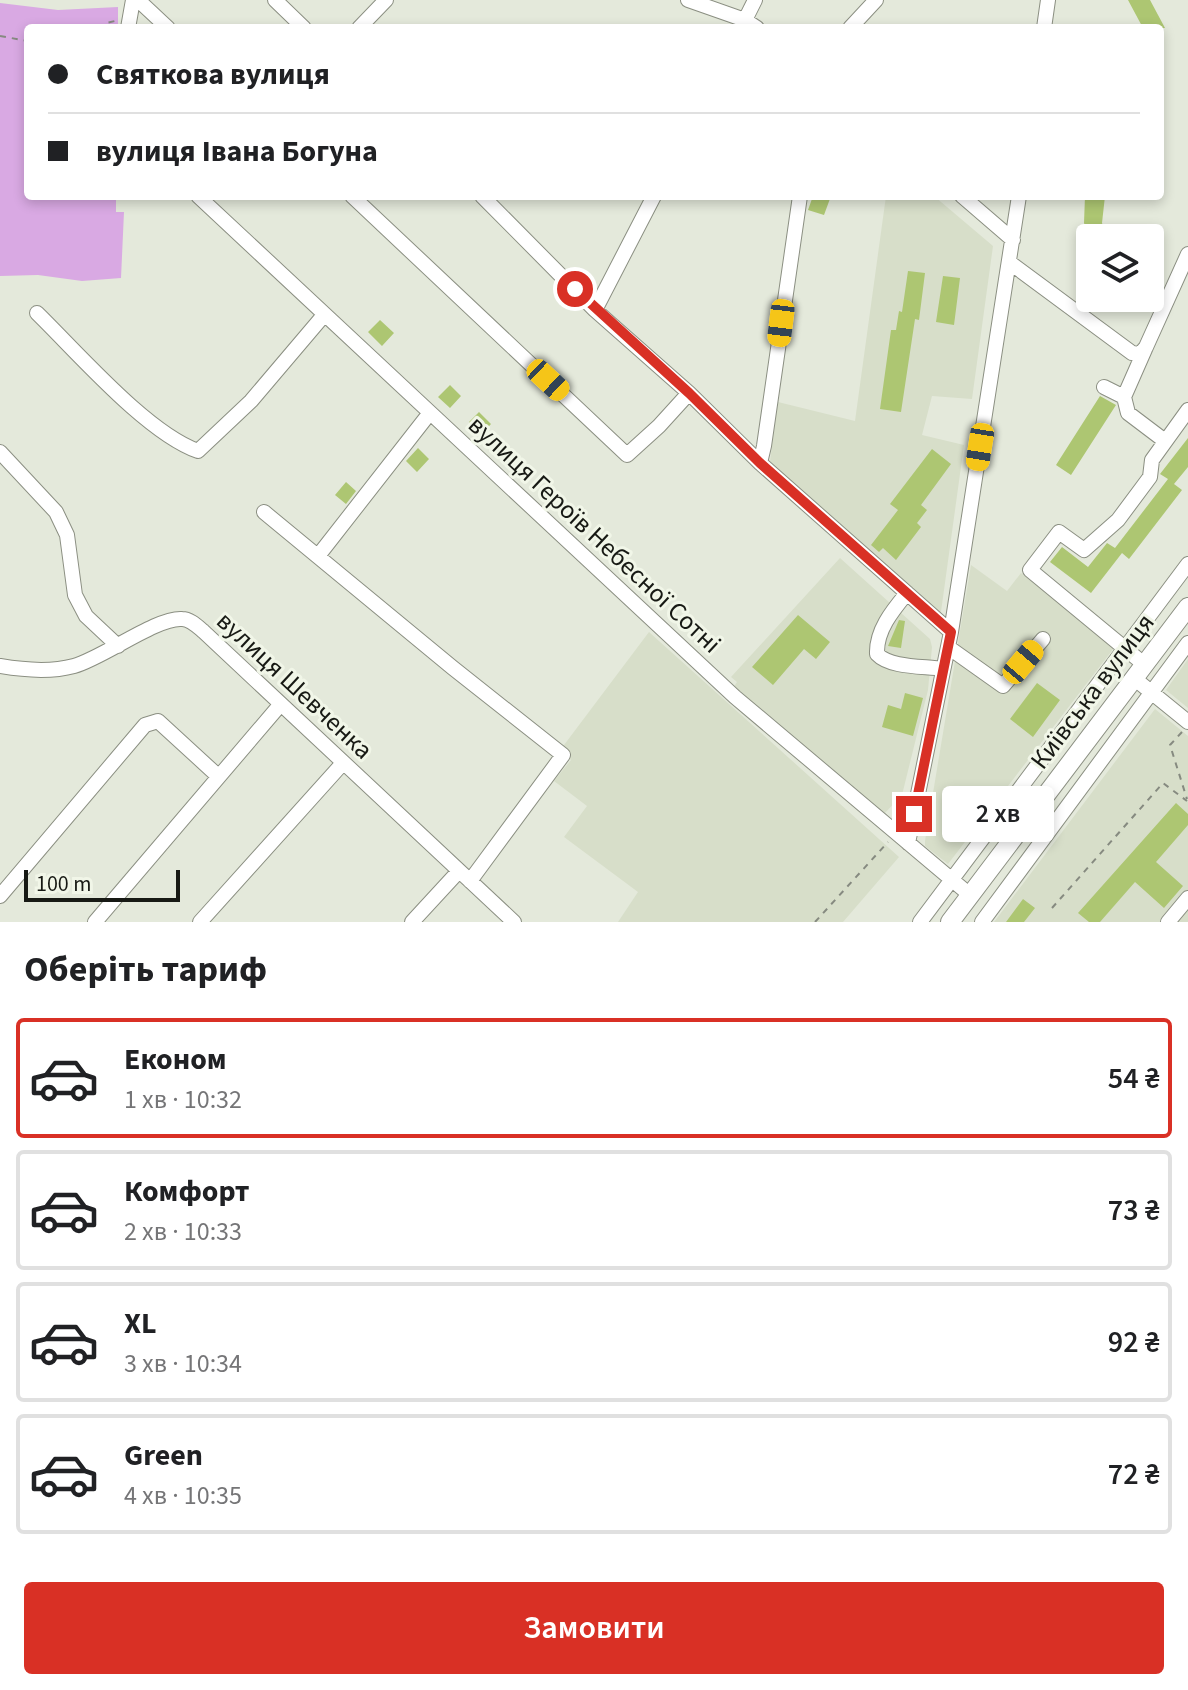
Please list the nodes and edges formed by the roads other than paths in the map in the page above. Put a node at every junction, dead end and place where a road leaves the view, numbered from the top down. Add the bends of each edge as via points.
1 (135, 0) edge
2 (275, 0) edge
3 (386, 0) edge
4 (688, 0) edge
5 (755, 0) edge
6 (876, 0) edge
7 (1048, 0) edge
8 (128, 24) edge
9 (163, 24) edge
10 (300, 24) edge
11 (363, 24) edge
12 (745, 24) edge
13 (747, 24) edge
14 (854, 24) edge
15 (1045, 24) edge
16 (202, 200) edge
17 (356, 200) edge
18 (493, 200) edge
19 (652, 200) edge
20 (799, 200) edge
21 (967, 200) edge
22 (1018, 200) edge
23 (1013, 240) junction
24 (1188, 254) edge
25 (1009, 262) junction
26 (595, 310) junction
27 (37, 313) dead end
28 (324, 315) junction
29 (1146, 347) junction
30 (1104, 387) dead end
31 (689, 393) junction
32 (1124, 397) junction
33 (1188, 410) edge
34 (429, 414) junction
35 (1165, 441) junction
36 (0, 452) edge
37 (760, 463) junction
38 (264, 512) dead end
39 (318, 556) junction
40 (1188, 564) edge
41 (907, 593) junction
42 (1188, 607) edge
43 (949, 639) junction
44 (1043, 639) dead end
45 (1188, 643) edge
46 (118, 646) junction
47 (1125, 649) junction
48 (0, 666) edge
49 (943, 669) junction
50 (1140, 672) junction
51 (1152, 693) junction
52 (280, 705) junction
53 (1188, 724) edge
54 (343, 763) junction
55 (218, 776) junction
56 (903, 839) junction
57 (0, 870) edge
58 (465, 876) junction
59 (952, 879) junction
60 (13, 881) junction
61 (970, 895) junction
62 (0, 896) edge
63 (1188, 898) edge
64 (953, 921) edge
65 (95, 922) edge
66 (200, 922) edge
67 (412, 922) edge
68 (514, 922) edge
69 (920, 922) edge
70 (982, 922) edge
71 (1168, 922) edge

1 - 8 street
1 - 9 street
2 - 10 street
3 - 11 street
4 - 12 street
5 - 13 street
6 - 14 street
7 - 15 street
16 - 28 street, вулиця Героїв Небесної Сотні
17 - 31 street via 627,455
18 - 26 street
19 - 26 street
20 - 37 street
21 - 23 street
22 - 23 street
23 - 25 street
24 - 29 street
25 - 29 street via 1132,353 1140,354
25 - 43 street
26 - 31 street
27 - 28 street via 137,411 180,445 198,451 251,401
28 - 34 street, вулиця Героїв Небесної Сотні
29 - 32 street
30 - 32 street
31 - 37 street
32 - 35 street via 1128,413
33 - 35 street
34 - 39 street
34 - 56 street, вулиця Героїв Небесної Сотні via 735,697
35 - 47 street via 1152,460 1150,477 1118,520 1084,550 1059,532 1030,570
36 - 46 street via 56,512 67,535 75,595 86,616
37 - 41 street
38 - 39 street
39 - 58 street via 563,755
40 - 47 street
41 - 43 street
41 - 49 street via 888,617 877,654 896,663
42 - 50 main road, Київська вулиця
43 - 44 street via 1003,686
43 - 49 street
45 - 51 street
46 - 48 street, вулиця Шевченка via 73,667
46 - 52 street, вулиця Шевченка via 180,618 189,620
47 - 50 street
47 - 59 street
49 - 56 street
50 - 51 street
50 - 61 main road, Київська вулиця
51 - 53 street
51 - 70 street
52 - 54 street, вулиця Шевченка
52 - 55 street
54 - 58 street, вулиця Шевченка
54 - 66 street
55 - 60 street via 158,721 145,725
55 - 65 street
56 - 59 street, вулиця Героїв Небесної Сотні
57 - 60 street
58 - 67 street
58 - 68 street, вулиця Шевченка
59 - 61 street, вулиця Героїв Небесної Сотні
59 - 69 street
60 - 62 street
61 - 64 main road, Київська вулиця
63 - 71 street

